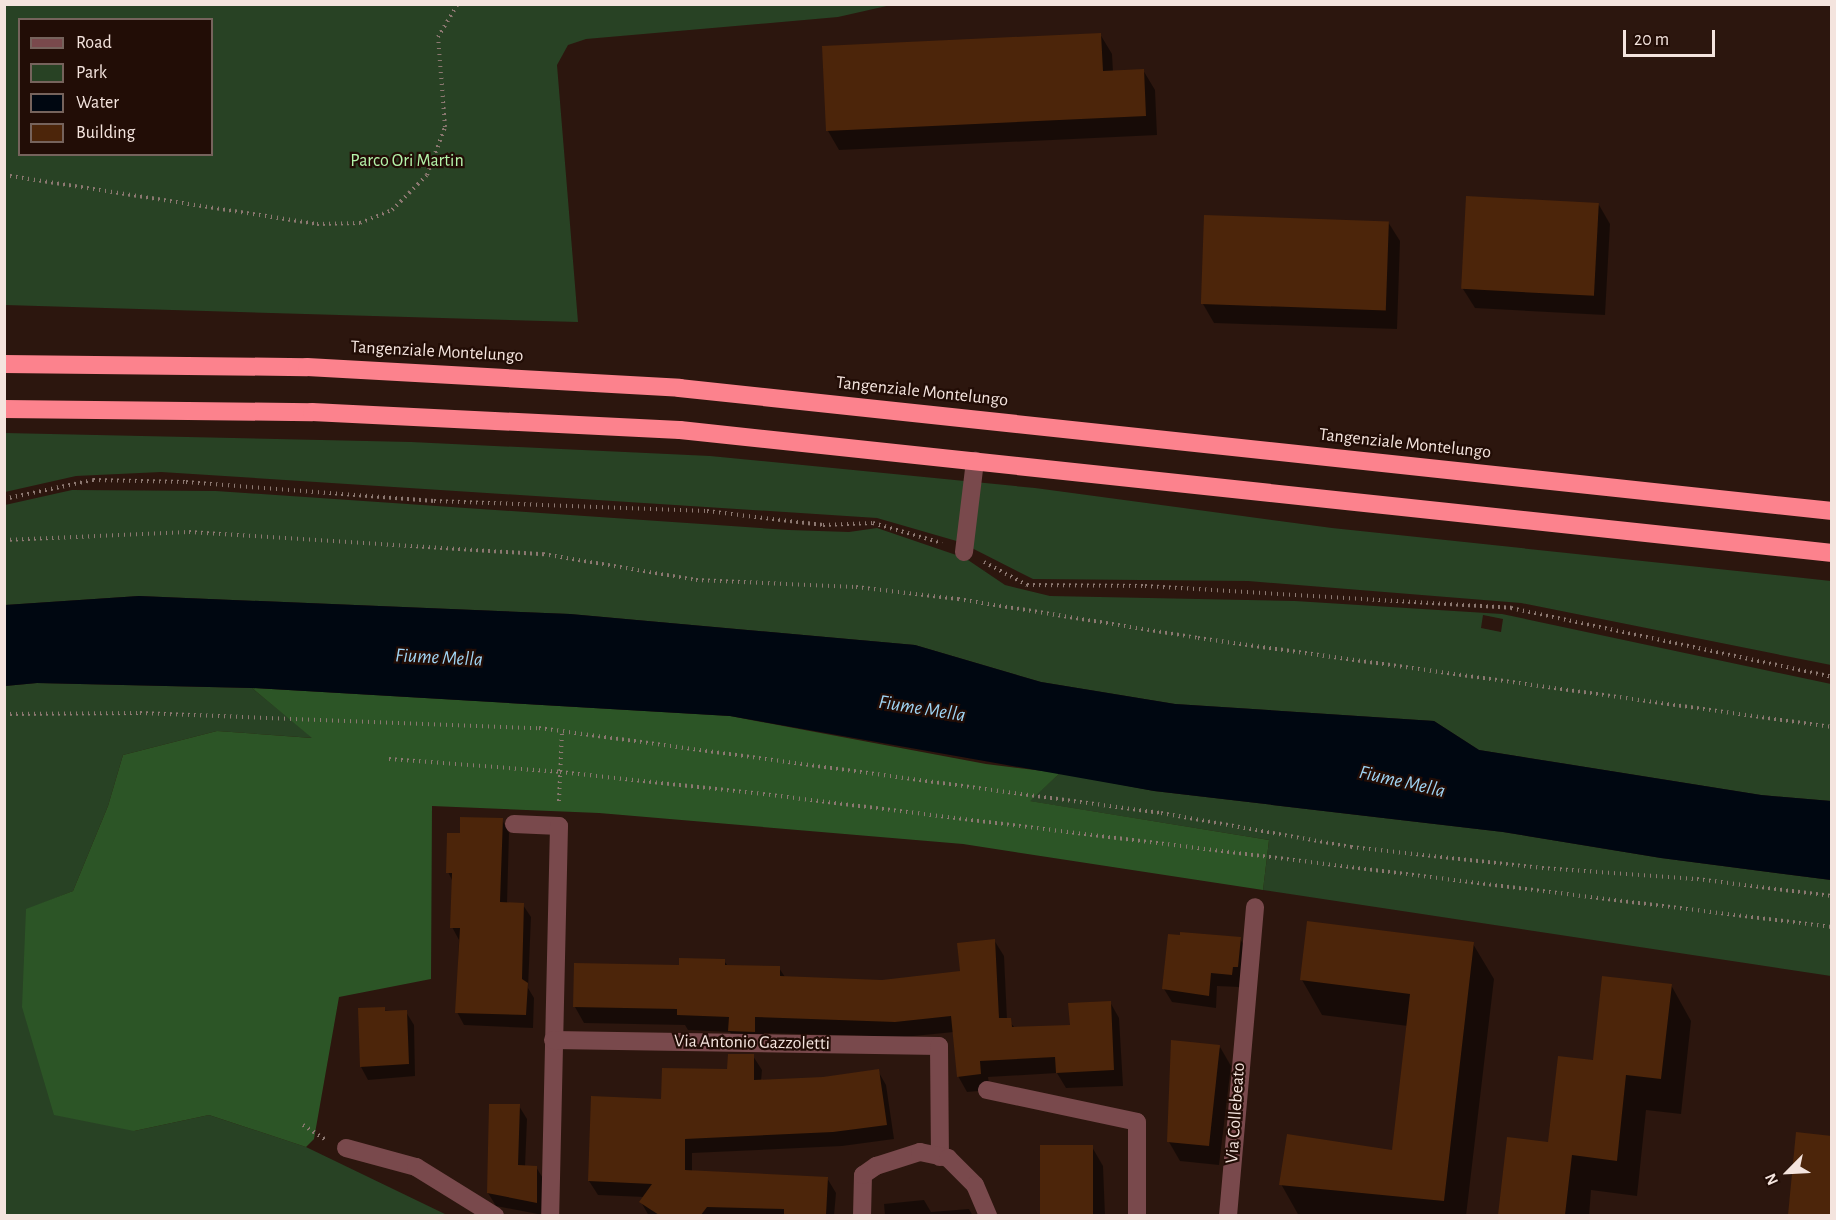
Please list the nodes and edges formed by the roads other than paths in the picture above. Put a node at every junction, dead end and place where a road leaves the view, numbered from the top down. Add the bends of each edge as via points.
1 (4, 364) edge
2 (4, 409) edge
3 (975, 460) junction
4 (1832, 512) edge
5 (964, 552) road end
6 (1832, 553) edge
7 (514, 824) dead end
8 (1255, 907) dead end
9 (553, 1040) junction
10 (987, 1090) dead end
11 (346, 1148) dead end
12 (940, 1157) junction
13 (495, 1215) edge
14 (550, 1215) edge
15 (862, 1215) edge
16 (988, 1215) edge
17 (1137, 1215) edge
18 (1228, 1215) edge

1 - 4 highway, Tangenziale Montelungo via 307,367 679,388
2 - 3 highway via 312,412 499,419 680,430
3 - 5 street
3 - 6 highway
7 - 9 street via 559,826
8 - 18 street, Via Collebeato
9 - 12 street, Via Antonio Gazzoletti via 939,1046
9 - 14 street
10 - 17 street via 1137,1122
11 - 13 street via 416,1167
12 - 15 street via 920,1152 876,1166 863,1175
12 - 16 street via 948,1158 975,1185

